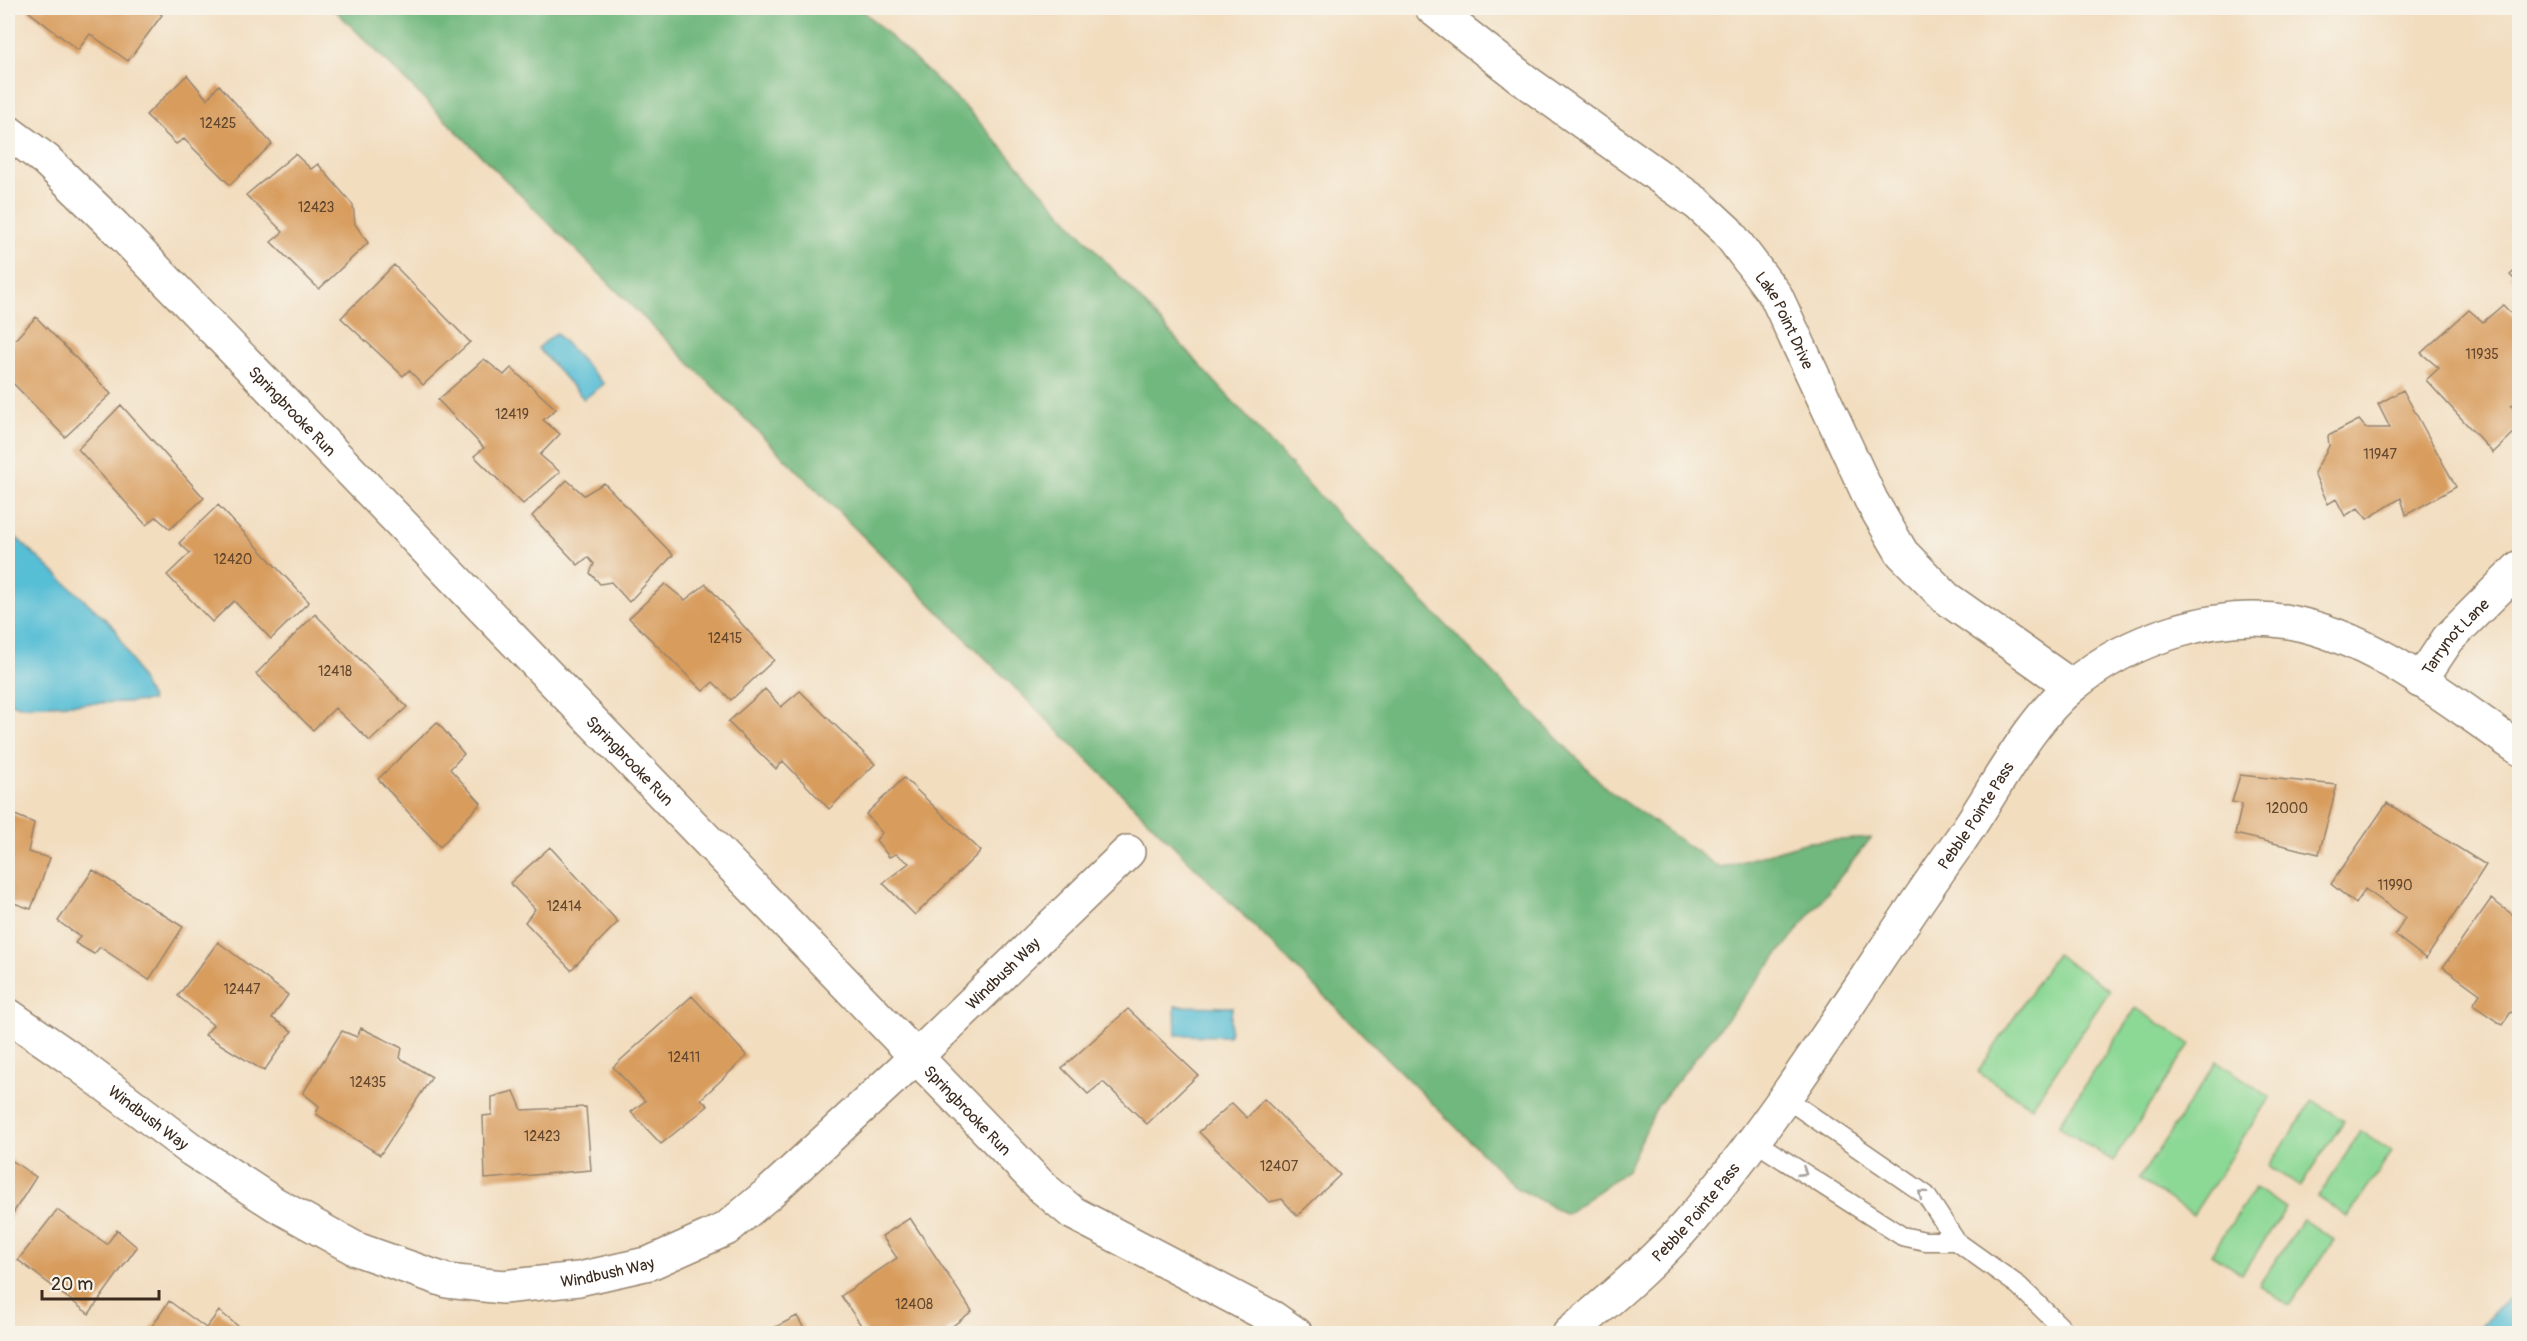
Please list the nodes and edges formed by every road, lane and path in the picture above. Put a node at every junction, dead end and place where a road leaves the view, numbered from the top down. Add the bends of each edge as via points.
1 (1432, 8) edge
2 (8, 132) edge
3 (2520, 567) edge
4 (2420, 681) junction
5 (2071, 686) junction
6 (2520, 749) edge
7 (1128, 852) dead end
8 (8, 1015) edge
9 (916, 1057) junction
10 (1784, 1097) junction
11 (1754, 1141) junction
12 (1956, 1241) junction
13 (1296, 1334) edge
14 (1569, 1334) edge
15 (2068, 1334) edge

1 - 5 street, Lake Point Drive via 1698,204 1727,231 1776,296 1871,500 1902,553 1946,598
2 - 9 street, Springbrooke Run via 46,160 114,226
3 - 4 street, Tarrynot Lane via 2448,639
4 - 5 street, Pebble Pointe Pass via 2342,637 2286,621 2261,620 2164,634 2120,654
4 - 6 street, Pebble Pointe Pass
5 - 10 street, Pebble Pointe Pass via 2029,736
7 - 9 street, Windbush Way
8 - 9 street, Windbush Way via 192,1150 275,1204 356,1249 447,1281 503,1287 579,1279 650,1263 726,1229
9 - 13 street, Springbrooke Run via 1043,1188 1073,1212
10 - 11 street, Pebble Pointe Pass
12 -> 10 lane via 1926,1195
11 -> 12 lane via 1902,1236
11 - 14 street, Pebble Pointe Pass via 1690,1221 1646,1268
12 - 15 lane via 2019,1286

